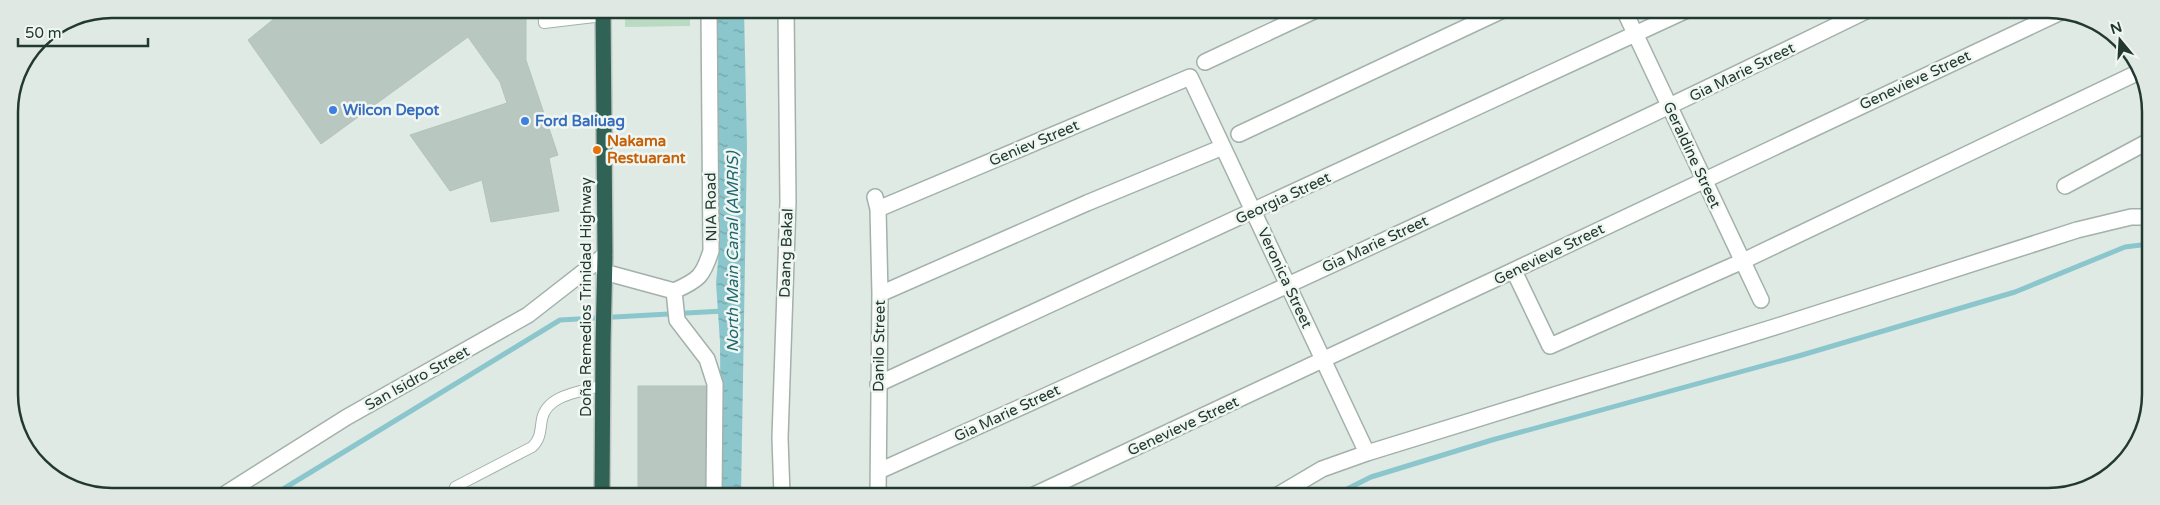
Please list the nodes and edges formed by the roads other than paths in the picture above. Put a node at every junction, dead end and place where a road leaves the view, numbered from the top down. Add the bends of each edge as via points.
1 (544, 18) edge
2 (574, 18) edge
3 (603, 18) edge
4 (709, 18) edge
5 (786, 18) edge
6 (1299, 18) edge
7 (1486, 18) edge
8 (1628, 18) edge
9 (1670, 18) edge
10 (1852, 18) edge
11 (2048, 18) edge
12 (1636, 34) junction
13 (1205, 62) dead end
14 (2134, 74) edge
15 (1190, 77) joint
16 (1670, 107) junction
17 (1239, 134) dead end
18 (2142, 145) edge
19 (1223, 147) junction
20 (1704, 179) junction
21 (2065, 186) dead end
22 (876, 203) joint
23 (1254, 212) junction
24 (2142, 217) edge
25 (605, 254) junction
26 (1742, 261) junction
27 (1514, 271) junction
28 (604, 272) junction
29 (1288, 285) junction
30 (674, 291) junction
31 (880, 294) junction
32 (1761, 300) dead end
33 (1324, 361) junction
34 (878, 384) junction
35 (603, 386) junction
36 (1367, 453) junction
37 (879, 471) junction
38 (455, 487) dead end
39 (1291, 487) edge
40 (235, 488) edge
41 (602, 488) edge
42 (714, 488) edge
43 (782, 488) edge
44 (878, 488) edge
45 (1050, 488) edge

1 - 2 lane via 544,23
3 - 25 highway, Doña Remedios Trinidad Highway
4 - 30 street, NIA Road via 711,251 704,272
5 - 43 street, Daang Bakal via 788,202 780,438
6 - 13 street
7 - 17 street
8 - 12 street, Geraldine Street
9 - 12 street, Georgia Street
10 - 16 street, Gia Marie Street
11 - 20 street, Genevieve Street
12 - 16 street, Geraldine Street
12 - 23 street, Georgia Street
14 - 26 street
15 - 19 street, Veronica Street
15 - 22 street, Geniev Street
16 - 20 street, Geraldine Street
16 - 29 street, Gia Marie Street
18 - 21 street
19 - 23 street, Veronica Street
19 - 31 street
20 - 26 street, Geraldine Street
20 - 27 street, Genevieve Street
22 - 31 street, Danilo Street
23 - 29 street, Veronica Street
23 - 34 street, Georgia Street
24 - 36 street via 2077,230
25 - 28 highway, Doña Remedios Trinidad Highway
25 - 40 street, San Isidro Street via 528,315 347,417
26 - 27 street via 1550,346
26 - 32 street, Geraldine Street
27 - 33 street, Genevieve Street
28 - 30 street
28 - 35 highway, Doña Remedios Trinidad Highway
29 - 33 street, Veronica Street
29 - 37 street, Gia Marie Street
30 - 42 street via 676,314 707,359 715,384
31 - 34 street, Danilo Street
33 - 36 street, Veronica Street
33 - 45 street, Genevieve Street
34 - 37 street, Danilo Street
35 - 38 lane via 548,404 542,418 539,441
35 - 41 highway, Doña Remedios Trinidad Highway
36 - 39 street via 1322,469
37 - 44 street, Danilo Street

